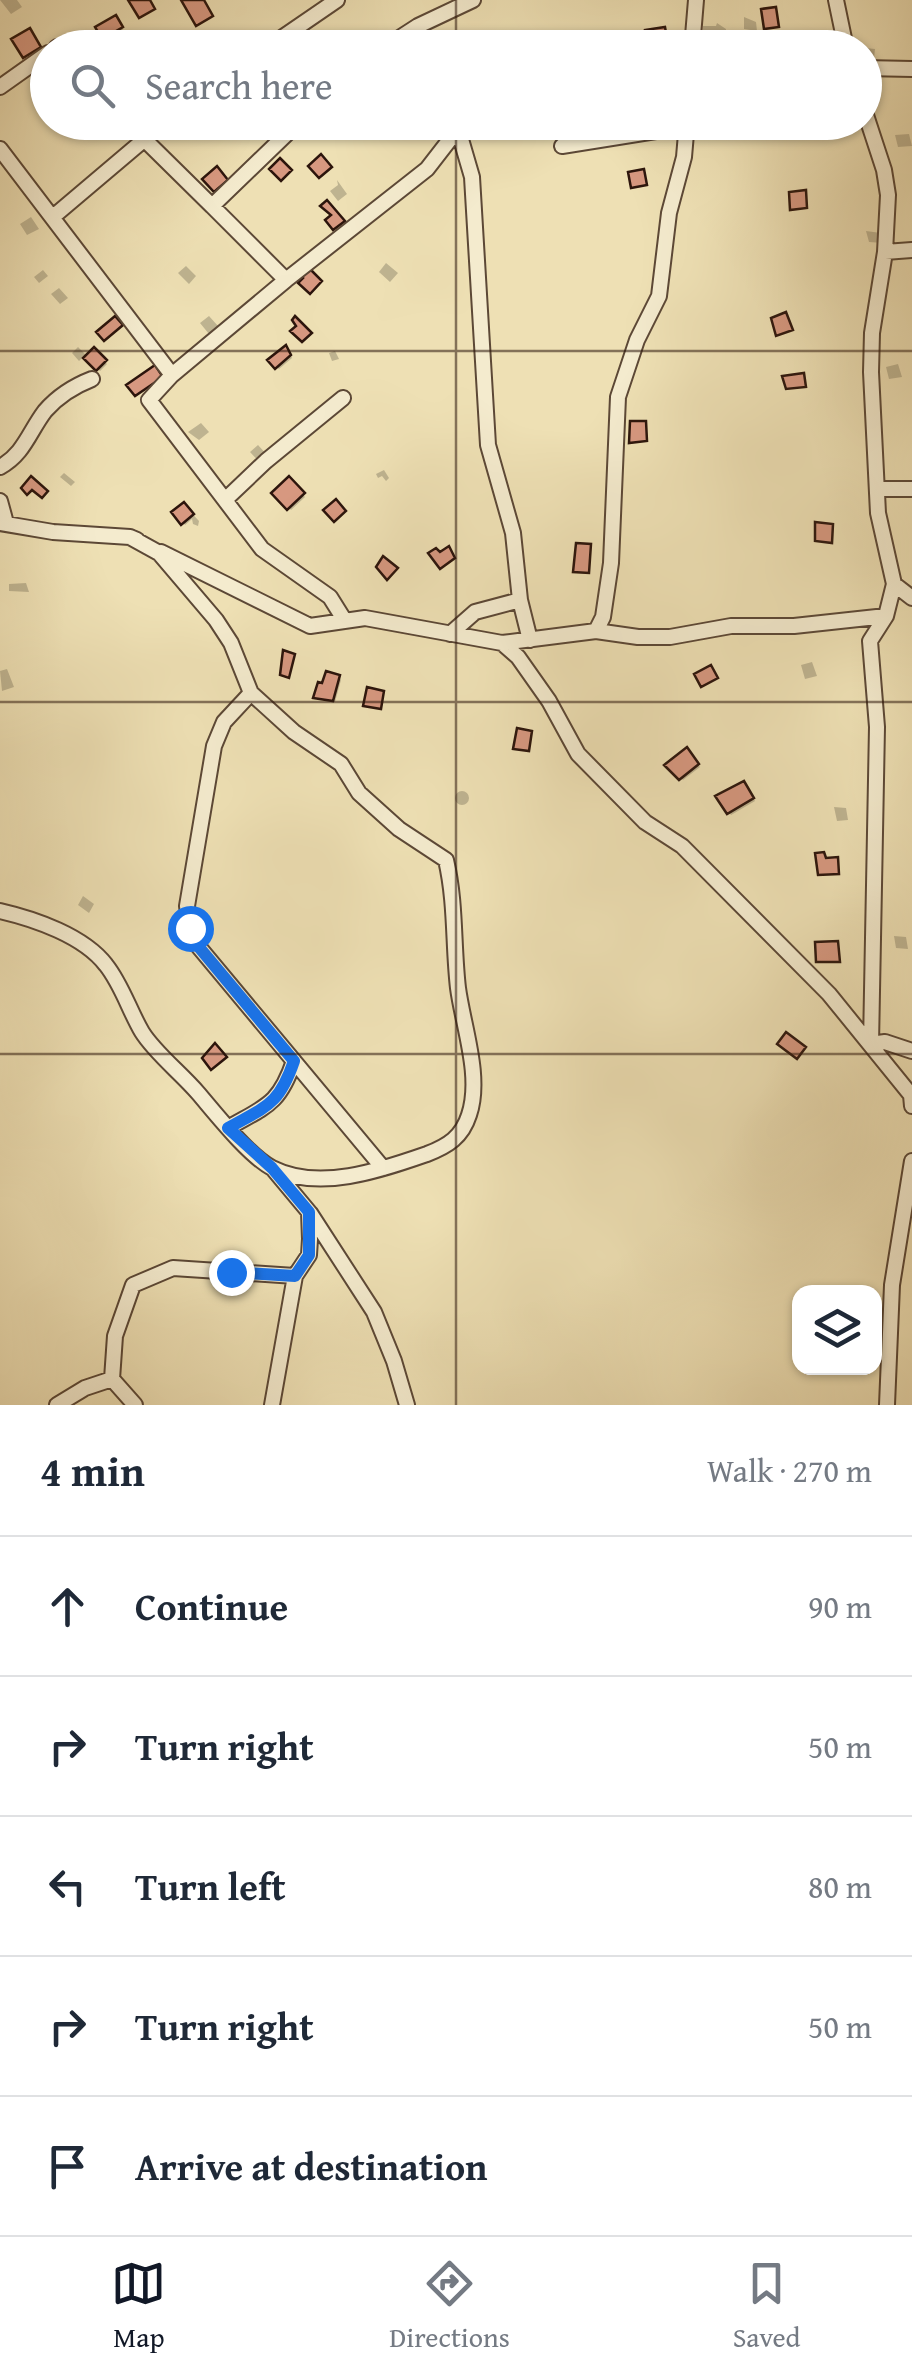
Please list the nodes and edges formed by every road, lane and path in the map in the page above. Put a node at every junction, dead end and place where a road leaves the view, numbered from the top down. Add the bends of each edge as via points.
1 (337, 0) edge
2 (472, 0) edge
3 (696, 0) edge
4 (836, 0) edge
5 (441, 7) edge
6 (293, 30) edge
7 (409, 30) edge
8 (694, 30) edge
9 (842, 30) edge
10 (30, 66) edge
11 (882, 69) edge
12 (912, 70) edge
13 (0, 86) edge
14 (141, 140) edge
15 (145, 140) edge
16 (280, 140) edge
17 (446, 140) edge
18 (460, 140) edge
19 (596, 140) edge
20 (686, 140) edge
21 (873, 140) edge
22 (562, 146) dead end
23 (0, 149) edge
24 (212, 206) junction
25 (54, 216) junction
26 (912, 250) edge
27 (885, 252) junction
28 (286, 280) junction
29 (172, 376) junction
30 (92, 378) dead end
31 (344, 398) dead end
32 (0, 467) edge
33 (879, 489) junction
34 (912, 489) edge
35 (225, 500) junction
36 (0, 502) edge
37 (3, 523) edge
38 (130, 537) junction
39 (894, 584) junction
40 (912, 598) edge
41 (520, 600) junction
42 (886, 616) junction
43 (345, 621) junction
44 (596, 631) junction
45 (450, 634) junction
46 (530, 640) junction
47 (502, 644) junction
48 (251, 694) junction
49 (0, 911) edge
50 (871, 1044) junction
51 (912, 1051) edge
52 (294, 1061) junction
53 (912, 1096) edge
54 (912, 1106) edge
55 (228, 1128) junction
56 (912, 1162) edge
57 (272, 1168) junction
58 (383, 1168) junction
59 (309, 1212) junction
60 (295, 1276) junction
61 (112, 1379) junction
62 (56, 1405) edge
63 (135, 1405) edge
64 (272, 1405) edge
65 (407, 1405) edge
66 (887, 1405) edge

1 - 6 street
2 - 5 street
3 - 8 street
4 - 9 street
5 - 7 street
10 - 13 street
11 - 12 street
14 - 25 street
15 - 24 street
16 - 24 street
17 - 28 street via 427,168
18 - 41 street via 472,177 488,446 512,533
19 - 22 street
20 - 44 street via 658,296 618,397 611,563
21 - 27 street via 886,183
23 - 25 street
24 - 28 street
25 - 29 street
26 - 27 street
27 - 33 street via 872,352
28 - 29 street
29 - 35 street via 149,400
30 - 32 street via 46,411 17,458
31 - 35 street
33 - 34 street
33 - 39 street
35 - 43 street via 262,549 330,597
36 - 37 street
37 - 38 street
38 - 43 street via 310,626
38 - 48 street via 160,552 216,620
39 - 40 street
39 - 42 street
41 - 45 street via 475,612
41 - 46 street
42 - 44 street via 731,626 670,637
42 - 50 street via 870,641 877,728
43 - 45 street via 365,618
44 - 46 street
45 - 47 street
46 - 47 street
47 - 50 street via 518,657 578,754 644,822 682,846
48 - 52 street via 224,722 214,746 187,906 198,946
48 - 58 street via 340,764 359,793 399,828 446,860 472,1104 456,1140
49 - 55 street via 96,954 144,1035
50 - 51 street
50 - 53 street
52 - 55 street via 273,1102
52 - 58 street
53 - 54 street
55 - 57 street
56 - 66 street via 892,1284
57 - 58 street via 336,1178
57 - 59 street
59 - 60 street via 309,1255
59 - 65 street via 374,1312
60 - 61 street via 173,1268 133,1285 114,1336
60 - 64 street
61 - 62 street
61 - 63 street

